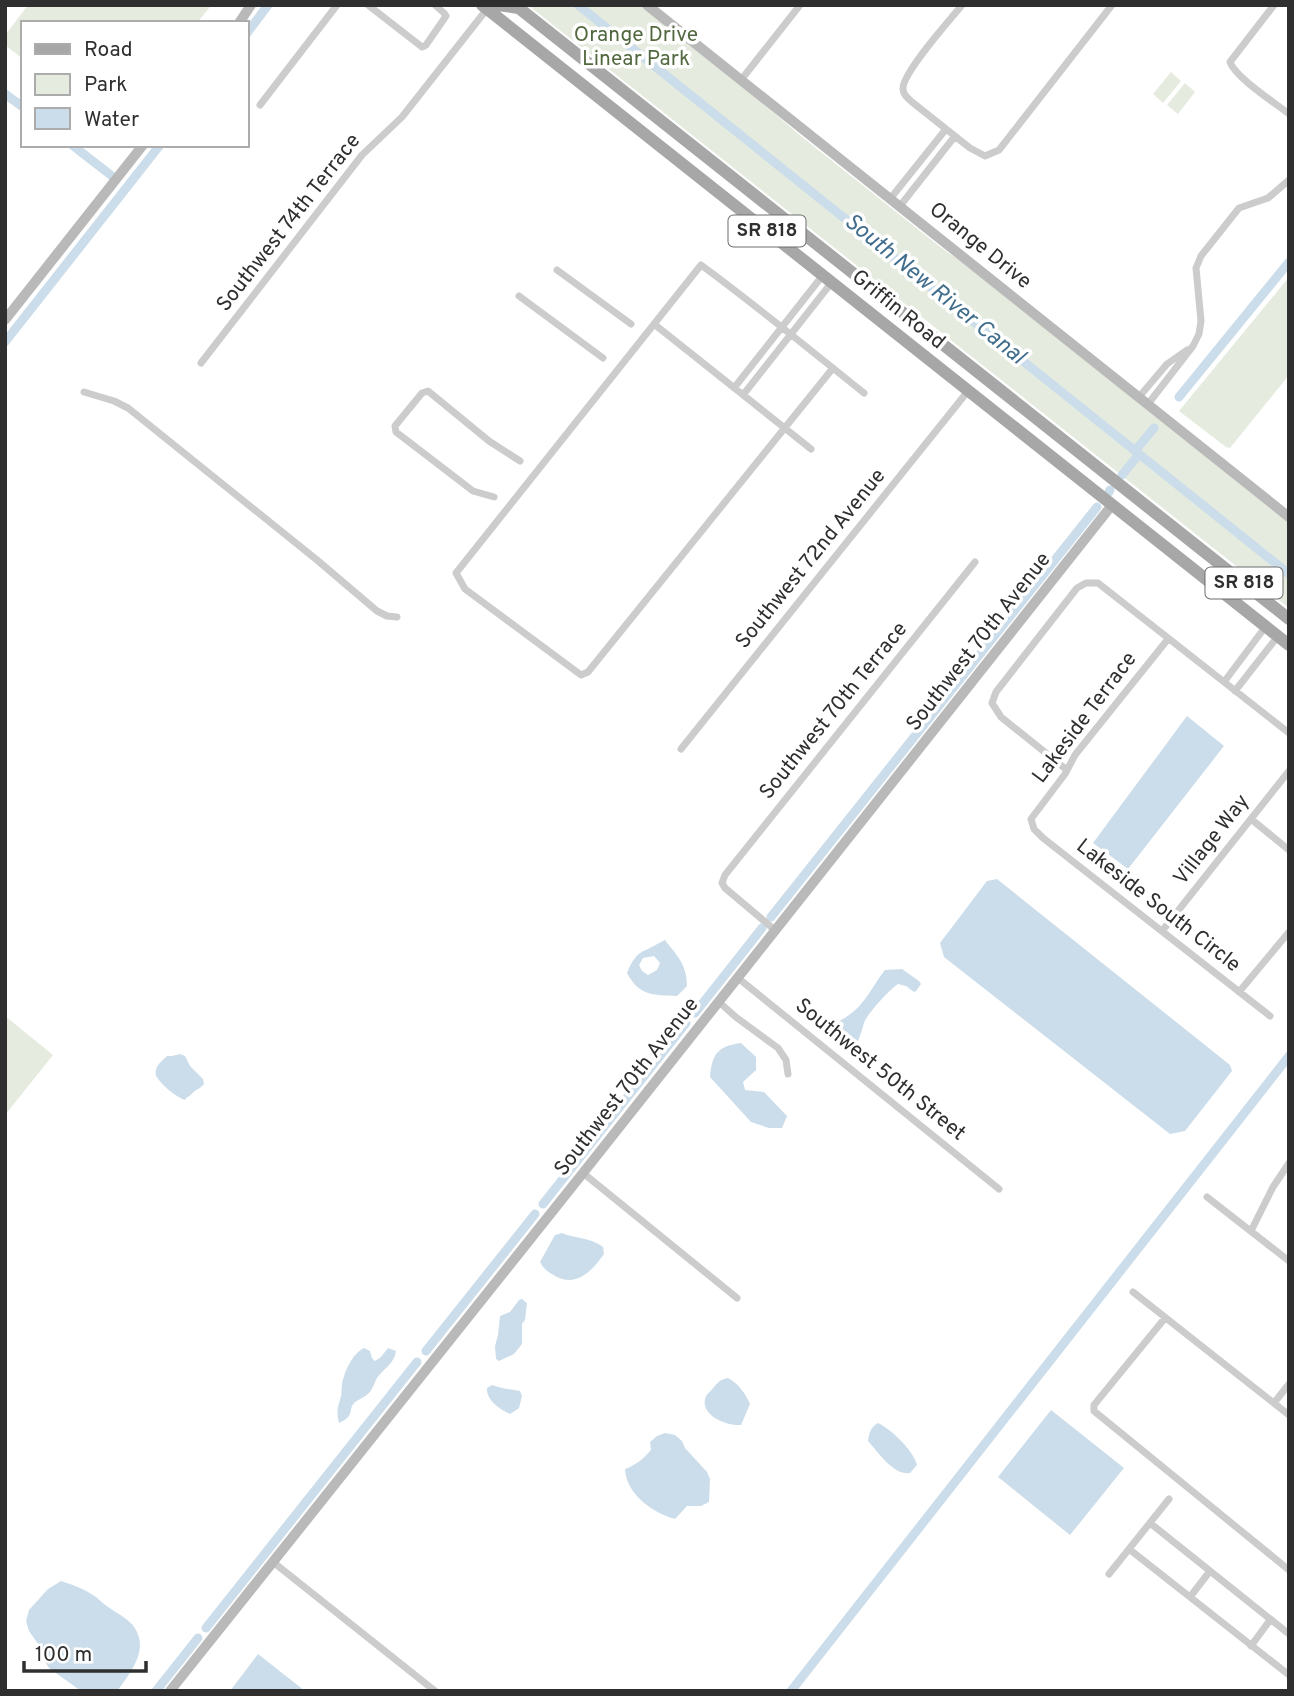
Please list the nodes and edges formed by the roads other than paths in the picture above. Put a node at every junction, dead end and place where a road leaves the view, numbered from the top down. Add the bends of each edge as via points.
1 (251, 5) edge
2 (337, 5) edge
3 (368, 5) edge
4 (435, 5) edge
5 (647, 5) edge
6 (800, 5) edge
7 (962, 5) edge
8 (1112, 5) edge
9 (1274, 5) edge
10 (485, 7) edge
11 (517, 7) edge
12 (240, 21) edge
13 (741, 80) junction
14 (260, 105) dead end
15 (1289, 114) edge
16 (946, 129) junction
17 (955, 136) junction
18 (141, 147) edge
19 (1289, 180) edge
20 (895, 202) junction
21 (557, 270) dead end
22 (827, 279) junction
23 (519, 296) dead end
24 (5, 320) edge
25 (631, 324) dead end
26 (654, 324) junction
27 (782, 328) junction
28 (791, 334) junction
29 (603, 358) dead end
30 (201, 363) dead end
31 (833, 368) junction
32 (734, 388) junction
33 (968, 391) junction
34 (83, 392) dead end
35 (864, 393) dead end
36 (743, 395) junction
37 (1143, 401) junction
38 (785, 428) junction
39 (811, 449) dead end
40 (520, 461) dead end
41 (1115, 482) junction
42 (1088, 485) junction
43 (495, 497) dead end
44 (1112, 505) junction
45 (1152, 510) junction
46 (1289, 517) edge
47 (975, 562) dead end
48 (397, 617) dead end
49 (1289, 619) edge
50 (1266, 626) junction
51 (1278, 636) junction
52 (1168, 639) junction
53 (1289, 645) edge
54 (1224, 682) junction
55 (1235, 691) junction
56 (1289, 733) edge
57 (681, 749) dead end
58 (1067, 770) junction
59 (1289, 771) edge
60 (1031, 819) joint
61 (1251, 819) junction
62 (1289, 850) edge
63 (776, 931) junction
64 (1162, 931) junction
65 (1289, 933) edge
66 (738, 978) junction
67 (1240, 992) junction
68 (719, 1002) junction
69 (1270, 1016) dead end
70 (788, 1074) dead end
71 (1289, 1163) edge
72 (583, 1173) junction
73 (999, 1189) dead end
74 (1207, 1197) dead end
75 (1251, 1231) junction
76 (1289, 1261) edge
77 (1133, 1292) dead end
78 (737, 1298) dead end
79 (1165, 1318) junction
80 (1289, 1384) edge
81 (1274, 1403) junction
82 (1289, 1415) edge
83 (1169, 1499) dead end
84 (1150, 1523) junction
85 (1129, 1549) junction
86 (273, 1562) junction
87 (1289, 1570) edge
88 (1210, 1571) junction
89 (1109, 1574) dead end
90 (1190, 1597) junction
91 (1270, 1620) junction
92 (1289, 1634) edge
93 (1251, 1646) junction
94 (1289, 1675) edge
95 (170, 1691) edge
96 (435, 1691) edge

1 - 12 street
2 - 14 street
3 - 4 street via 422,47 446,16
5 - 13 street, Orange Drive
6 - 13 street
7 - 16 street via 905,79 902,90
8 - 17 street via 999,150 985,156
9 - 15 street via 1230,62
10 - 11 main road
10 - 22 main road, Griffin Road / SR 818
10 - 30 street, Southwest 74th Terrace via 402,117 362,155
11 - 41 main road, Griffin Road / SR 818
13 - 20 street, Orange Drive
16 - 17 street
16 - 20 street
17 - 20 street
18 - 24 street
19 - 37 street via 1268,198 1239,208 1201,256 1196,268 1200,327 1193,346 1167,364
20 - 37 street, Orange Drive
21 - 25 street
22 - 27 street
22 - 28 street
22 - 33 main road, Griffin Road / SR 818
23 - 29 street
26 - 27 street via 701,265
26 - 32 street
26 - 38 street via 456,573 465,589 581,675 587,672
27 - 28 street
27 - 32 street
28 - 31 street
28 - 36 street
31 - 35 street
31 - 38 street
32 - 36 street
33 - 42 main road, Griffin Road / SR 818
33 - 57 street, Southwest 72nd Avenue
34 - 48 street via 128,408 377,611
36 - 38 street
37 - 46 street, Orange Drive
38 - 39 street
40 - 43 street via 428,391 395,426 396,432 473,491
41 - 42 main road via 1106,488
41 - 45 main road, Griffin Road / SR 818
42 - 44 main road, Griffin Road / SR 818
44 - 45 main road via 1125,502
44 - 50 main road, Griffin Road / SR 818
44 - 63 street, Southwest 70th Avenue
45 - 49 main road, Griffin Road / SR 818
47 - 63 street, Southwest 70th Terrace via 725,875 725,888
50 - 51 main road, Griffin Road / SR 818
50 - 54 street
51 - 53 main road, Griffin Road / SR 818
51 - 55 street
52 - 54 street
52 - 58 street, Lakeside Terrace
52 - 58 street via 1098,583 1086,583 1077,588 996,692 992,703 1001,717
54 - 55 street
55 - 56 street
58 - 60 street, Lakeside Terrace
59 - 61 street, Village Way
60 - 64 street, Lakeside South Circle via 1043,838
61 - 62 street
61 - 64 street, Village Way
63 - 66 street, Southwest 70th Avenue
64 - 67 street, Lakeside South Circle
65 - 67 street
66 - 68 street, Southwest 70th Avenue
66 - 73 street, Southwest 50th Street
67 - 69 street, Lakeside South Circle
68 - 70 street via 778,1048
68 - 72 street, Southwest 70th Avenue
71 - 75 street
72 - 78 street
72 - 86 street, Southwest 70th Avenue
74 - 75 street
75 - 76 street
77 - 79 street
79 - 81 street
79 - 87 street via 1094,1405 1094,1411
80 - 81 street
81 - 82 street
83 - 84 street
84 - 85 street
84 - 88 street
85 - 89 street
85 - 90 street
86 - 95 street, Southwest 70th Avenue
86 - 96 street
88 - 90 street
88 - 91 street
90 - 93 street
91 - 92 street
91 - 93 street
93 - 94 street

